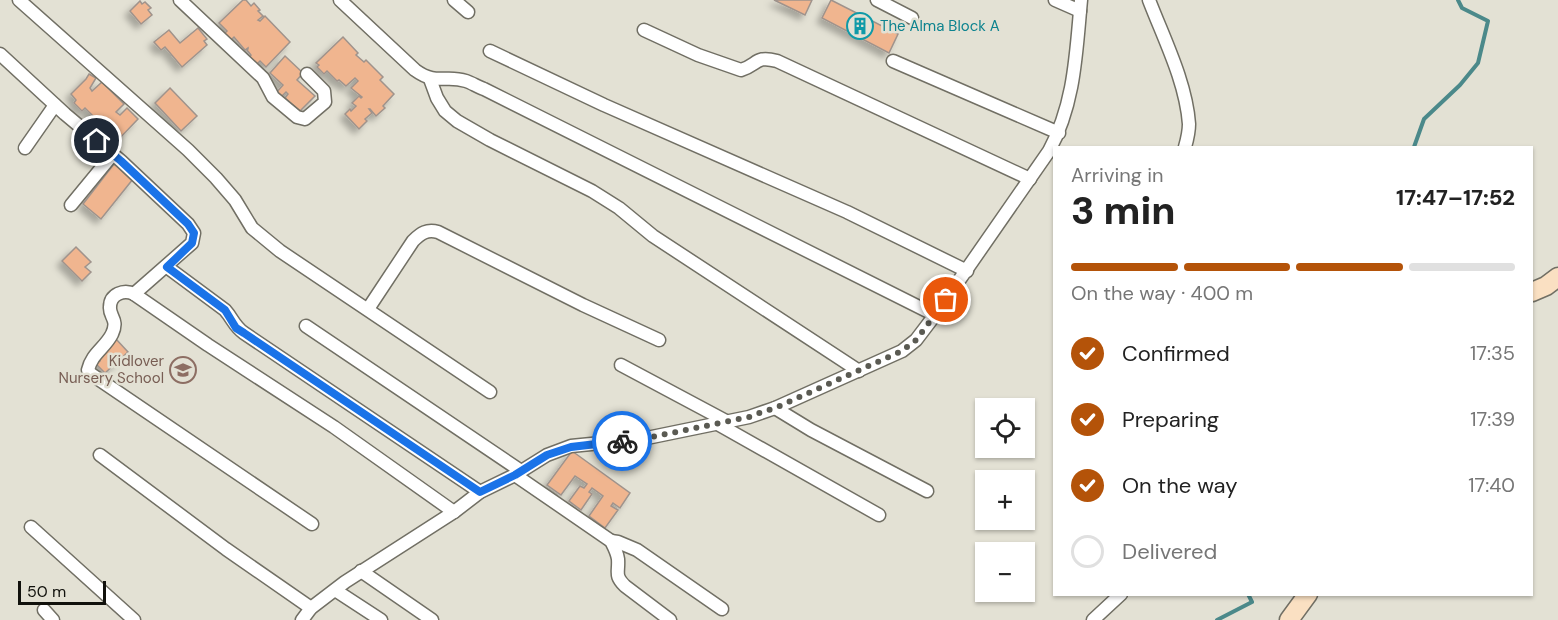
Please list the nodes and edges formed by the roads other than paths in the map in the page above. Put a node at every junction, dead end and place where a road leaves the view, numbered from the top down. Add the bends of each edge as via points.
1 (19, 0) edge
2 (180, 0) edge
3 (340, 0) edge
4 (454, 0) edge
5 (877, 0) edge
6 (1055, 0) edge
7 (1149, 0) edge
8 (1081, 6) edge
9 (468, 12) dead end
10 (912, 18) dead end
11 (644, 30) dead end
12 (490, 51) dead end
13 (0, 54) edge
14 (893, 61) dead end
15 (307, 74) dead end
16 (430, 79) junction
17 (55, 105) junction
18 (1059, 133) junction
19 (1185, 146) edge
20 (25, 148) dead end
21 (113, 154) junction
22 (1030, 179) junction
23 (71, 205) dead end
24 (167, 267) junction
25 (967, 271) junction
26 (1558, 277) edge
27 (1533, 292) edge
28 (134, 294) junction
29 (368, 309) junction
30 (935, 315) junction
31 (306, 326) dead end
32 (659, 340) dead end
33 (621, 365) dead end
34 (859, 371) junction
35 (490, 392) dead end
36 (775, 408) junction
37 (721, 422) junction
38 (100, 455) dead end
39 (518, 473) junction
40 (927, 491) dead end
41 (480, 492) junction
42 (454, 512) junction
43 (879, 515) dead end
44 (312, 524) dead end
45 (32, 527) dead end
46 (611, 541) junction
47 (361, 571) junction
48 (335, 590) junction
49 (1119, 596) edge
50 (1307, 596) edge
51 (311, 608) junction
52 (722, 609) dead end
53 (44, 610) dead end
54 (53, 620) edge
55 (134, 620) edge
56 (302, 620) edge
57 (381, 620) edge
58 (432, 620) edge
59 (670, 620) edge
60 (1093, 620) edge
61 (1289, 620) edge

1 - 29 street via 188,150 235,200 252,228
2 - 15 street via 263,78 273,97 305,119 325,102 324,91
3 - 16 street via 415,70
4 - 9 street
5 - 10 street
6 - 8 street
7 - 19 street via 1185,98 1189,126
8 - 18 street via 1071,92
11 - 22 street via 741,70 761,59 777,61
12 - 25 street via 847,212
13 - 17 street
14 - 18 street
16 - 30 street via 466,81
16 - 34 street via 445,111 457,121 610,202 653,236
17 - 20 street
17 - 21 street
18 - 22 street
21 - 23 street
21 - 24 street via 194,233 192,243
22 - 25 street
24 - 28 street
24 - 41 street via 225,310 236,328
25 - 30 street
26 - 27 main road
28 - 42 street
28 - 44 street via 121,292 113,297 110,311 115,326 93,357 88,369 91,374
29 - 32 street via 413,241 431,230
29 - 35 street
30 - 34 street via 902,351
31 - 39 street
33 - 37 street
34 - 36 street
36 - 37 street
36 - 40 street
37 - 39 street via 642,439 571,447 547,455
37 - 43 street
38 - 51 street
39 - 41 street
39 - 46 street
41 - 42 street
42 - 47 street
45 - 55 street
46 - 52 street via 637,550
46 - 59 street via 616,549 619,580
47 - 48 street
47 - 58 street
48 - 51 street
48 - 57 street
49 - 60 street
50 - 61 main road
51 - 56 street
53 - 54 street

